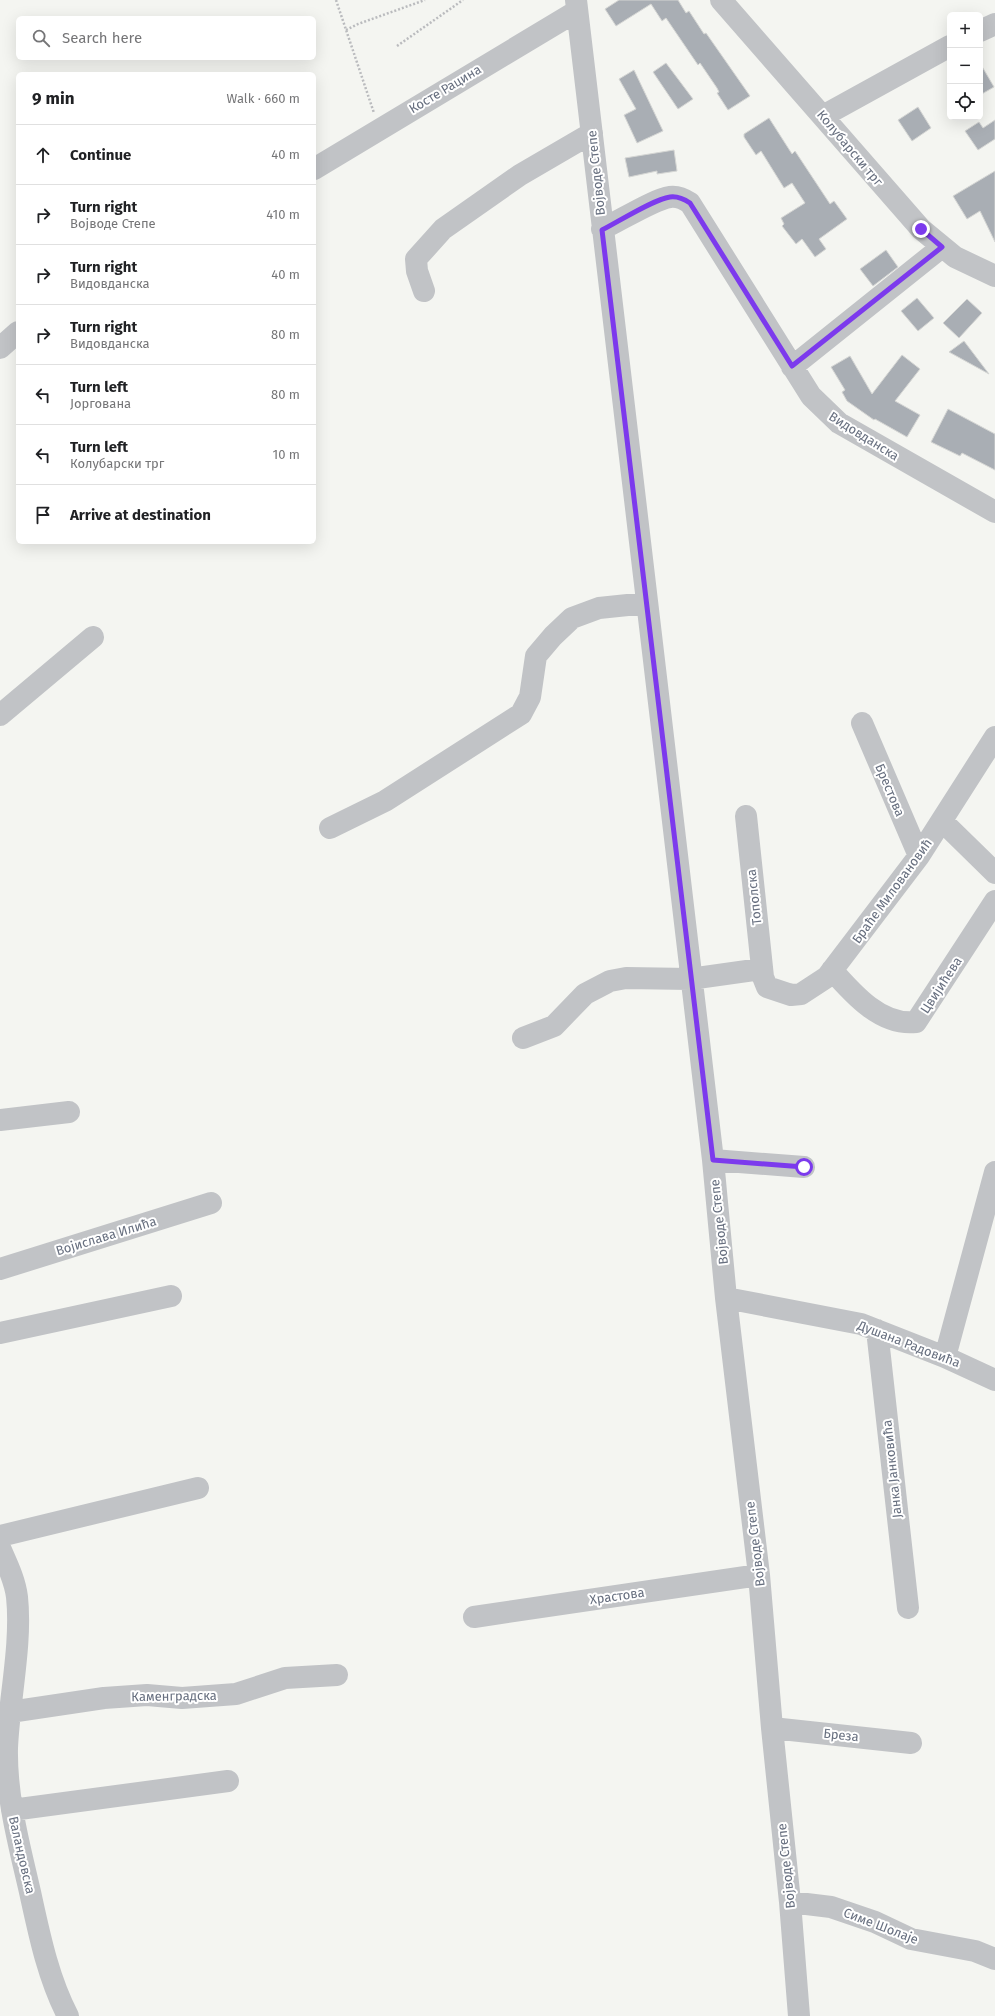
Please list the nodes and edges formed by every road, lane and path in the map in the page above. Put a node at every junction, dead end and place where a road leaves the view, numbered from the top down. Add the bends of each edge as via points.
1 (336, 0) edge
2 (425, 0) edge
3 (463, 0) edge
4 (721, 0) edge
5 (576, 5) edge
6 (995, 24) edge
7 (346, 30) junction
8 (983, 30) edge
9 (397, 46) dead end
10 (947, 48) edge
11 (823, 116) junction
12 (379, 129) junction
13 (592, 133) junction
14 (316, 168) edge
15 (602, 230) junction
16 (942, 247) junction
17 (995, 276) edge
18 (424, 291) dead end
19 (16, 334) edge
20 (0, 348) edge
21 (792, 366) junction
22 (995, 512) edge
23 (647, 603) junction
24 (93, 637) dead end
25 (0, 715) edge
26 (862, 723) dead end
27 (995, 737) edge
28 (746, 816) dead end
29 (942, 821) junction
30 (330, 828) dead end
31 (919, 856) junction
32 (995, 873) edge
33 (995, 901) edge
34 (832, 970) junction
35 (762, 973) junction
36 (690, 979) junction
37 (523, 1038) dead end
38 (69, 1112) dead end
39 (0, 1120) edge
40 (713, 1160) junction
41 (804, 1167) dead end
42 (995, 1172) edge
43 (211, 1203) dead end
44 (990, 1212) edge
45 (0, 1269) edge
46 (171, 1296) dead end
47 (726, 1298) junction
48 (877, 1330) junction
49 (0, 1333) edge
50 (945, 1357) junction
51 (995, 1380) edge
52 (198, 1488) dead end
53 (0, 1536) edge
54 (0, 1548) edge
55 (759, 1575) junction
56 (908, 1608) dead end
57 (474, 1617) dead end
58 (337, 1675) dead end
59 (10, 1712) junction
60 (772, 1728) junction
61 (911, 1743) dead end
62 (228, 1781) dead end
63 (12, 1810) junction
64 (790, 1902) junction
65 (995, 1959) edge
66 (68, 2016) edge
67 (799, 2016) edge

1 - 7 path
2 - 7 path
3 - 9 path
4 - 11 street, Колубарски трг
5 - 12 street, Косте Рацина
5 - 13 street, Војводе Степе
6 - 8 street
7 - 12 path
10 - 11 street
11 - 16 street, Колубарски трг via 897,203
12 - 14 street, Косте Рацина
13 - 15 street, Војводе Степе
13 - 18 street via 520,175 443,229 416,259
15 - 21 street, Видовданска via 659,200 670,197 682,198 690,203
15 - 23 street, Војводе Степе
16 - 17 street, Колубарски трг via 955,257
16 - 21 street
19 - 20 street
21 - 22 street, Видовданска via 811,396 839,423
23 - 30 street via 599,608 572,618 536,656 530,697 521,714 385,801
23 - 36 street, Војводе Степе
24 - 25 street
26 - 31 street, Брестова
27 - 29 street, Браће Миловановић
28 - 35 street, Тополска
29 - 31 street, Браће Миловановић
29 - 32 street
31 - 34 street, Браће Миловановић
33 - 34 street, Цвијићева via 916,1022 906,1023 889,1018 857,998
34 - 35 street, Браће Миловановић via 827,977 801,994 791,995 767,987
35 - 36 street
36 - 37 street via 626,978 610,981 584,994 554,1026
36 - 40 street, Војводе Степе
38 - 39 street
40 - 41 street
40 - 47 street, Војводе Степе
42 - 44 street
43 - 45 street, Војислава Илића
44 - 50 street
46 - 49 street
47 - 48 street, Душана Радовића via 861,1324
47 - 55 street, Војводе Степе
48 - 50 street, Душана Радовића
48 - 56 street, Јанка Јанковића
50 - 51 street, Душана Радовића
52 - 53 street
54 - 59 street, Валандовска via 11,1573 17,1597
55 - 57 street, Храстова
55 - 60 street, Војводе Степе
58 - 59 street, Каменградска via 284,1678 236,1694 182,1698 147,1695 104,1698
59 - 63 street, Валандовска via 8,1777
60 - 61 street, Бреза
60 - 64 street, Војводе Степе
62 - 63 street
63 - 66 street, Валандовска via 44,1955
64 - 65 street, Симе Шолаје via 831,1907 875,1922 911,1939 975,1951
64 - 67 street, Војводе Степе

